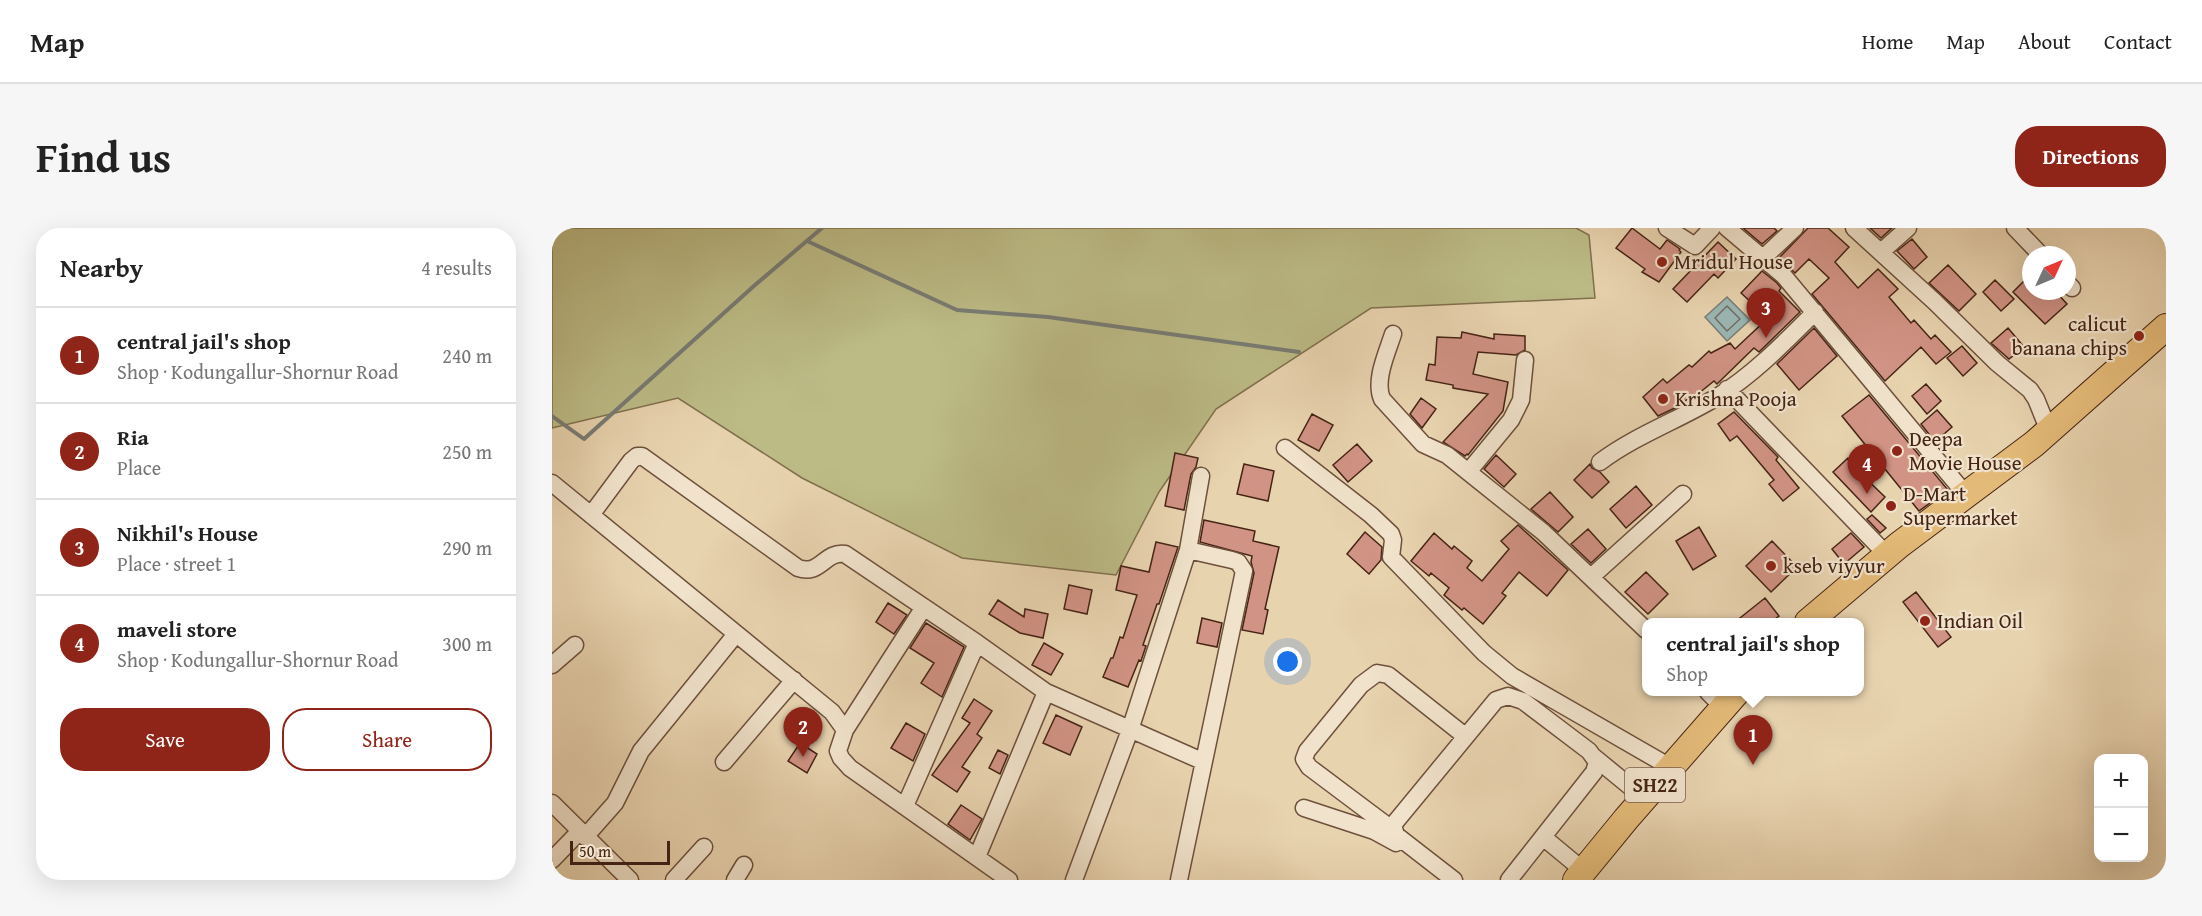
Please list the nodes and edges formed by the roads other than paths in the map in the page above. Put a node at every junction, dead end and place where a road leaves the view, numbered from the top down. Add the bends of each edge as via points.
1 (1667, 228) edge
2 (1712, 228) edge
3 (1727, 228) edge
4 (1795, 228) edge
5 (1854, 228) edge
6 (1908, 228) edge
7 (2015, 228) edge
8 (2032, 246) edge
9 (1881, 252) junction
10 (1762, 258) junction
11 (1815, 312) junction
12 (2166, 327) edge
13 (1393, 334) dead end
14 (1525, 360) dead end
15 (1727, 390) junction
16 (2049, 430) junction
17 (1285, 448) dead end
18 (1600, 462) dead end
19 (1469, 471) junction
20 (1201, 476) dead end
21 (552, 483) edge
22 (1683, 494) dead end
23 (1967, 496) junction
24 (591, 515) junction
25 (1188, 550) junction
26 (1887, 555) junction
27 (1591, 577) junction
28 (924, 607) junction
29 (1813, 618) edge
30 (1642, 625) edge
31 (736, 634) junction
32 (978, 643) junction
33 (575, 645) dead end
34 (552, 665) edge
35 (794, 680) junction
36 (1046, 692) junction
37 (1723, 697) edge
38 (845, 730) junction
39 (1130, 730) junction
40 (1465, 736) junction
41 (1594, 757) junction
42 (1202, 761) junction
43 (724, 762) dead end
44 (1670, 768) junction
45 (1644, 798) junction
46 (552, 802) edge
47 (905, 806) junction
48 (1304, 808) dead end
49 (1393, 830) junction
50 (582, 834) junction
51 (1543, 837) junction
52 (704, 847) dead end
53 (977, 857) junction
54 (552, 860) edge
55 (744, 865) dead end
56 (1580, 875) edge
57 (630, 880) edge
58 (674, 880) edge
59 (735, 880) edge
60 (1009, 880) edge
61 (1074, 880) edge
62 (1179, 880) edge
63 (1436, 880) edge
64 (1455, 880) edge
65 (1509, 880) edge

1 - 2 street via 1695,246
3 - 10 street
4 - 10 street
5 - 9 street
6 - 9 street
7 - 8 street
9 - 16 street via 2030,390
10 - 11 street via 1784,276
11 - 15 street
11 - 23 street
12 - 16 main road
13 - 19 street via 1380,381 1382,399 1423,444
14 - 19 street via 1521,400 1511,420
15 - 18 street
15 - 26 street
16 - 23 main road
17 - 44 street via 1391,534 1391,557 1484,653 1512,676
19 - 27 street
20 - 25 street
21 - 24 street
22 - 27 street
23 - 26 main road
24 - 28 street via 631,460 642,456 798,568 815,569 838,553 845,554
24 - 31 street
25 - 39 street
25 - 42 street via 1238,562 1244,572
26 - 29 main road
27 - 30 street
28 - 32 street
28 - 38 street
31 - 35 street
31 - 50 street via 641,751 615,803
32 - 36 street
32 - 47 street
33 - 34 street
35 - 38 street via 832,711
35 - 43 street
36 - 39 street
36 - 53 street
37 - 44 main road, SH22
38 - 47 street via 838,751 841,758
39 - 42 street
39 - 61 street
40 - 41 street via 1496,700 1508,696 1523,701
40 - 49 street via 1396,821
40 - 49 street via 1388,675 1377,674 1361,685 1307,751 1304,759 1309,766
41 - 45 street
41 - 51 street via 1594,772
42 - 62 street
44 - 45 main road, SH22
45 - 56 main road, SH22
46 - 50 street
47 - 53 street
48 - 63 street via 1383,835
49 - 64 street
50 - 54 street
50 - 57 street
51 - 56 street
51 - 65 street
52 - 58 street
53 - 60 street
55 - 59 street

